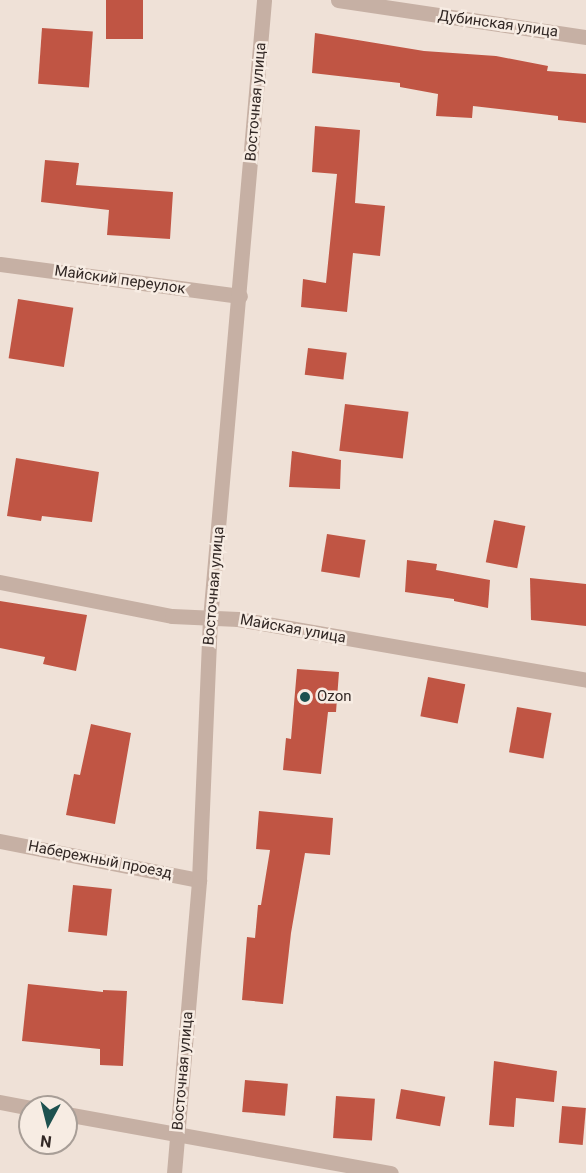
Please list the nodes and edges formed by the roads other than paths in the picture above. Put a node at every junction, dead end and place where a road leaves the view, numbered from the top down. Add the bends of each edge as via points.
1 (264, 0) edge
2 (338, 0) edge
3 (586, 37) edge
4 (0, 264) edge
5 (240, 296) junction
6 (0, 582) edge
7 (210, 619) junction
8 (586, 680) edge
9 (0, 841) edge
10 (199, 880) junction
11 (0, 1102) edge
12 (18, 1106) edge
13 (78, 1116) edge
14 (177, 1133) junction
15 (174, 1173) edge
16 (392, 1173) edge

1 - 5 street, Восточная улица
2 - 3 street, Дубинская улица
4 - 5 street, Майский переулок
5 - 7 street, Восточная улица
6 - 7 street, Майская улица via 172,616
7 - 8 street, Майская улица via 238,619
7 - 10 street, Восточная улица
9 - 10 street, Набережный проезд
10 - 14 street, Восточная улица
11 - 12 street
13 - 14 street
14 - 15 street, Восточная улица
14 - 16 street

